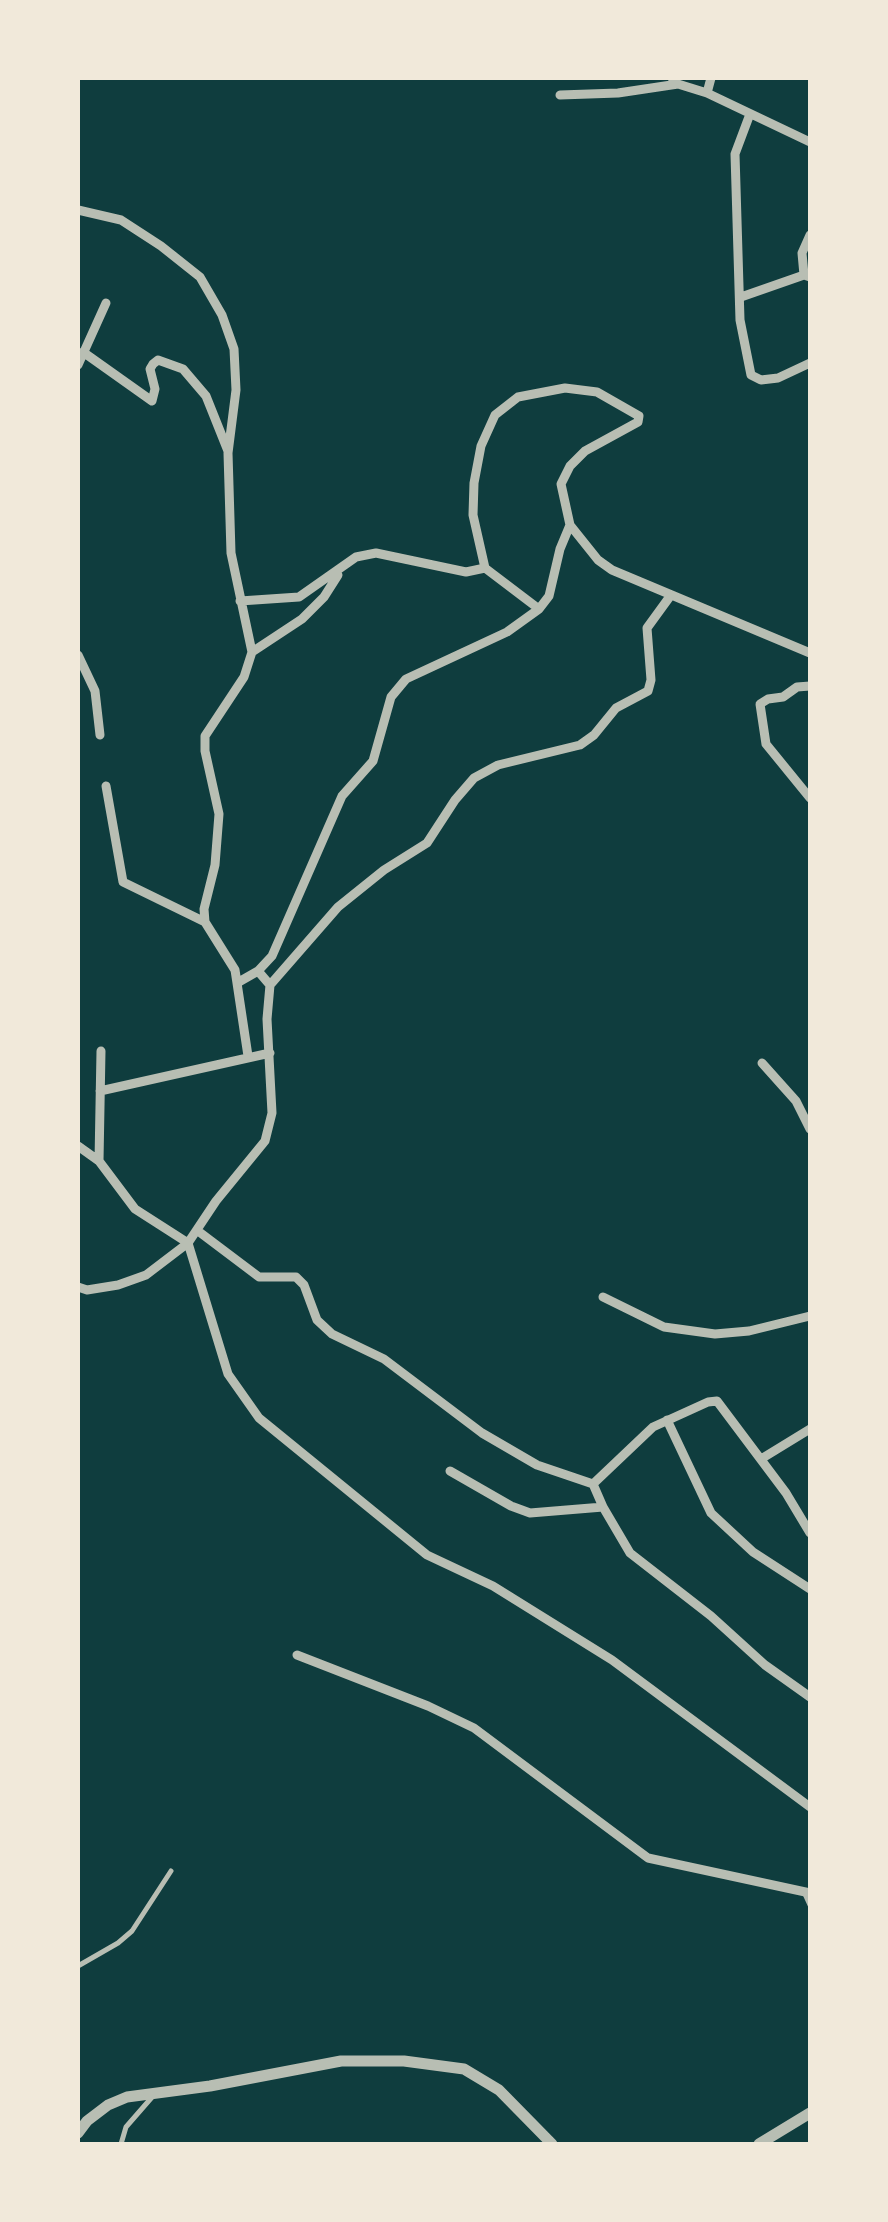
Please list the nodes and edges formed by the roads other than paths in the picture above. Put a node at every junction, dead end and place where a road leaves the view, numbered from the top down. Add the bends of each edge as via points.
1 (710, 78) edge
2 (675, 81) edge
3 (707, 94) junction
4 (560, 95) dead end
5 (750, 114) junction
6 (810, 142) edge
7 (78, 210) edge
8 (810, 235) edge
9 (807, 276) edge
10 (741, 297) junction
11 (106, 303) dead end
12 (83, 352) junction
13 (810, 363) edge
14 (78, 364) edge
15 (228, 453) junction
16 (570, 525) junction
17 (342, 568) junction
18 (485, 568) junction
19 (671, 595) junction
20 (240, 601) junction
21 (539, 609) junction
22 (252, 652) junction
23 (810, 653) edge
24 (78, 655) edge
25 (810, 686) edge
26 (100, 735) dead end
27 (106, 786) dead end
28 (810, 798) edge
29 (205, 922) junction
30 (258, 971) junction
31 (238, 983) junction
32 (270, 985) junction
33 (101, 1051) dead end
34 (270, 1054) junction
35 (248, 1056) junction
36 (762, 1062) dead end
37 (100, 1090) junction
38 (810, 1130) edge
39 (78, 1146) edge
40 (99, 1161) junction
41 (198, 1231) junction
42 (188, 1243) junction
43 (78, 1287) edge
44 (603, 1297) dead end
45 (810, 1316) edge
46 (667, 1420) junction
47 (810, 1428) edge
48 (761, 1459) junction
49 (450, 1471) dead end
50 (594, 1484) junction
51 (603, 1507) junction
52 (810, 1534) edge
53 (810, 1589) edge
54 (297, 1655) dead end
55 (810, 1697) edge
56 (810, 1807) edge
57 (171, 1871) dead end
58 (807, 1892) edge
59 (810, 1905) edge
60 (78, 1966) edge
61 (155, 2094) junction
62 (810, 2113) edge
63 (78, 2133) edge
64 (121, 2144) edge
65 (552, 2144) edge
66 (759, 2144) edge

1 - 3 street
2 - 3 street
2 - 4 street via 618,93
3 - 5 street
5 - 6 street
5 - 10 street via 735,154
7 - 15 street via 121,220 200,278 234,349
8 - 9 street via 802,253
9 - 10 street
10 - 13 street via 751,374 778,378
11 - 12 street
12 - 14 street
12 - 15 street via 152,401 153,364 184,369 206,396
15 - 20 street via 230,553
16 - 18 street via 561,484 570,466 602,438 640,420 597,392 564,388 518,397 494,415 481,446 473,515
16 - 19 street via 612,570
16 - 21 street
17 - 18 street via 376,554 466,572
17 - 20 street via 299,597
17 - 22 street via 324,598
18 - 21 street
19 - 23 street
19 - 32 street via 647,628 648,691 616,708 580,745 474,778 427,842 338,906
20 - 22 street
21 - 30 street via 507,632 406,679 391,697 372,760 342,796 272,956
22 - 29 street via 244,677 205,736 219,814
24 - 26 street via 95,691
25 - 28 street via 763,701 762,735
27 - 29 street via 123,882
29 - 31 street
30 - 31 street
30 - 32 street
31 - 35 street
32 - 34 street
33 - 37 street
34 - 35 street
34 - 41 street via 272,1112 265,1141
35 - 37 street
36 - 38 street via 796,1101
37 - 40 street
39 - 40 street
40 - 42 street via 135,1209
41 - 42 street
41 - 50 street via 259,1276 296,1277 332,1334 384,1359 482,1433 537,1465
42 - 43 street via 146,1275
42 - 56 street via 228,1374 259,1418 427,1555 493,1586 612,1660
44 - 45 street via 664,1327 714,1334
46 - 48 street via 717,1402
46 - 50 street via 640,1436
46 - 53 street via 711,1513 753,1552
47 - 48 street
48 - 52 street
49 - 51 street via 530,1513
50 - 51 street
51 - 55 street via 630,1553
54 - 58 street via 474,1728 648,1858
57 - 60 lane via 132,1931
58 - 59 lane
61 - 63 street via 108,2104
61 - 64 lane via 126,2127
61 - 65 street via 341,2062 404,2061 464,2069 499,2090
62 - 66 street

